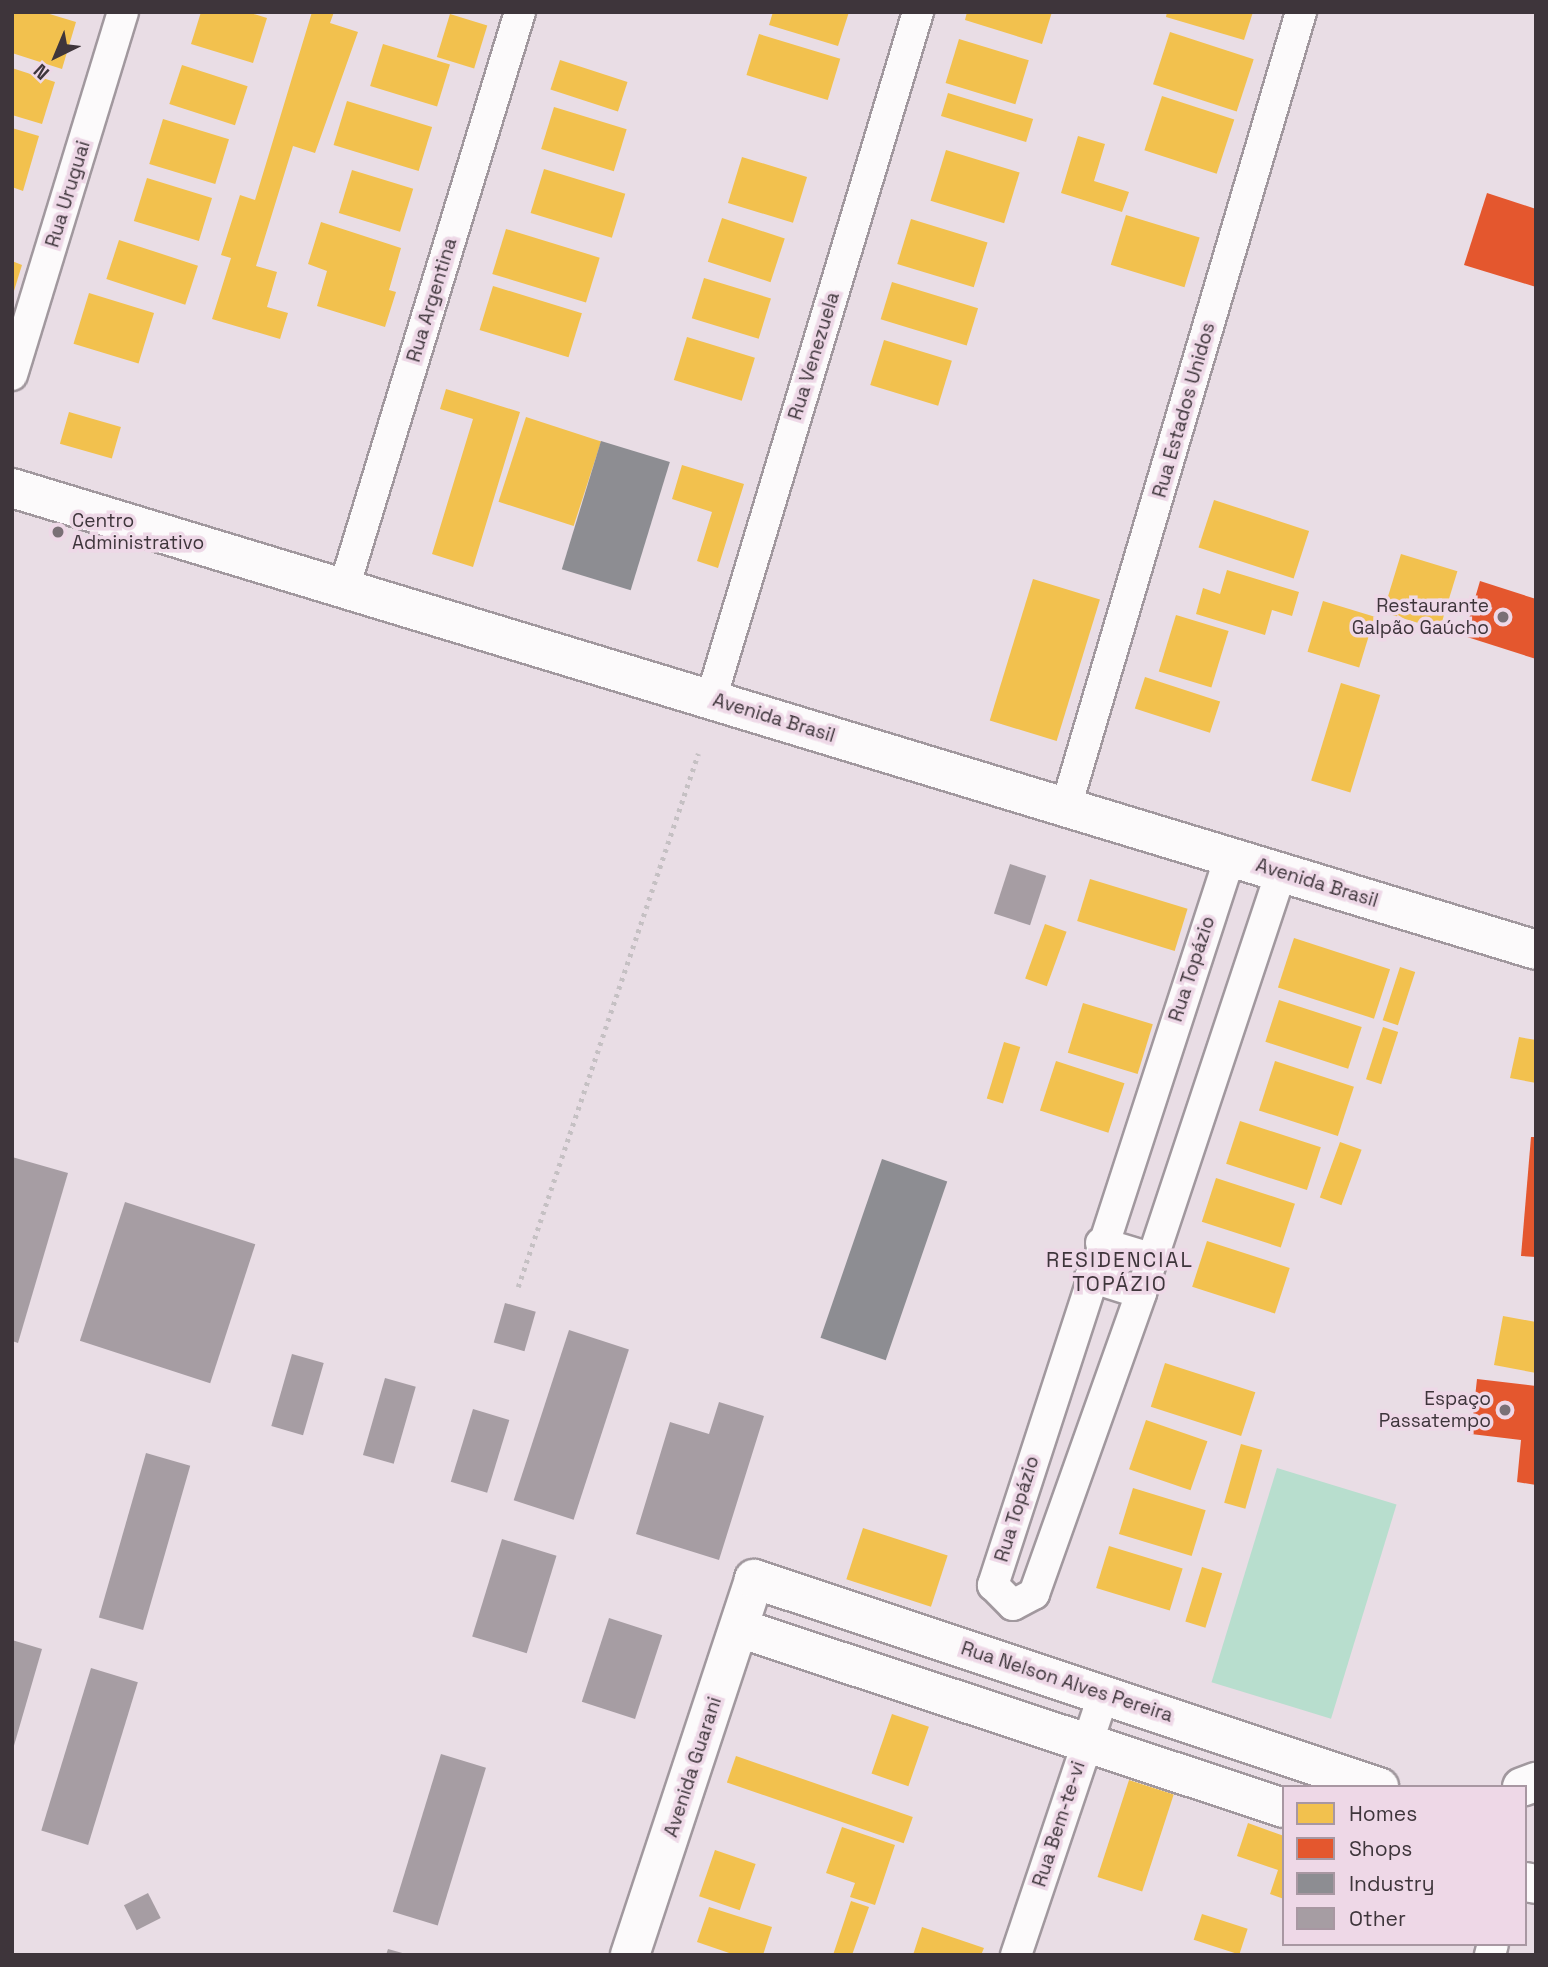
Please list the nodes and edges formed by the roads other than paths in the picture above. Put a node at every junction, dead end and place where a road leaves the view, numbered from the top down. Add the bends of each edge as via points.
1 (123, 12) edge
2 (520, 12) edge
3 (918, 12) edge
4 (1301, 12) edge
5 (12, 375) edge
6 (12, 488) edge
7 (344, 588) junction
8 (711, 699) junction
9 (1066, 807) junction
10 (1230, 857) junction
11 (1281, 873) junction
12 (1536, 950) edge
13 (1101, 1243) junction
14 (1150, 1258) junction
15 (1090, 1277) junction
16 (1142, 1293) junction
17 (754, 1579) joint
18 (739, 1628) junction
19 (1104, 1693) junction
20 (1086, 1741) junction
21 (1372, 1785) edge
22 (1282, 1807) edge
23 (630, 1955) edge
24 (1016, 1955) edge

1 - 5 street, Rua Uruguai
2 - 7 street, Rua Argentina
3 - 8 street, Rua Venezuela
4 - 9 street, Rua Estados Unidos
6 - 7 street, Avenida Brasil
7 - 8 street, Avenida Brasil
8 - 9 street, Avenida Brasil
9 - 10 street, Avenida Brasil
10 - 11 street, Avenida Brasil
10 - 13 street, Rua Topázio
11 - 12 street, Avenida Brasil
11 - 14 street, Rua Topázio
13 - 14 street
13 - 15 street, Rua Topázio
14 - 16 street, Rua Topázio
15 - 16 street
15 - 16 street, Rua Topázio via 993,1584 1013,1605 1034,1594
17 - 18 street, Avenida Guarani
17 - 19 street, Rua Nelson Alves Pereira
18 - 20 street
18 - 23 street, Avenida Guarani
19 - 20 street, Rua Bem-te-vi
19 - 21 street, Rua Nelson Alves Pereira
20 - 22 street
20 - 24 street, Rua Bem-te-vi

